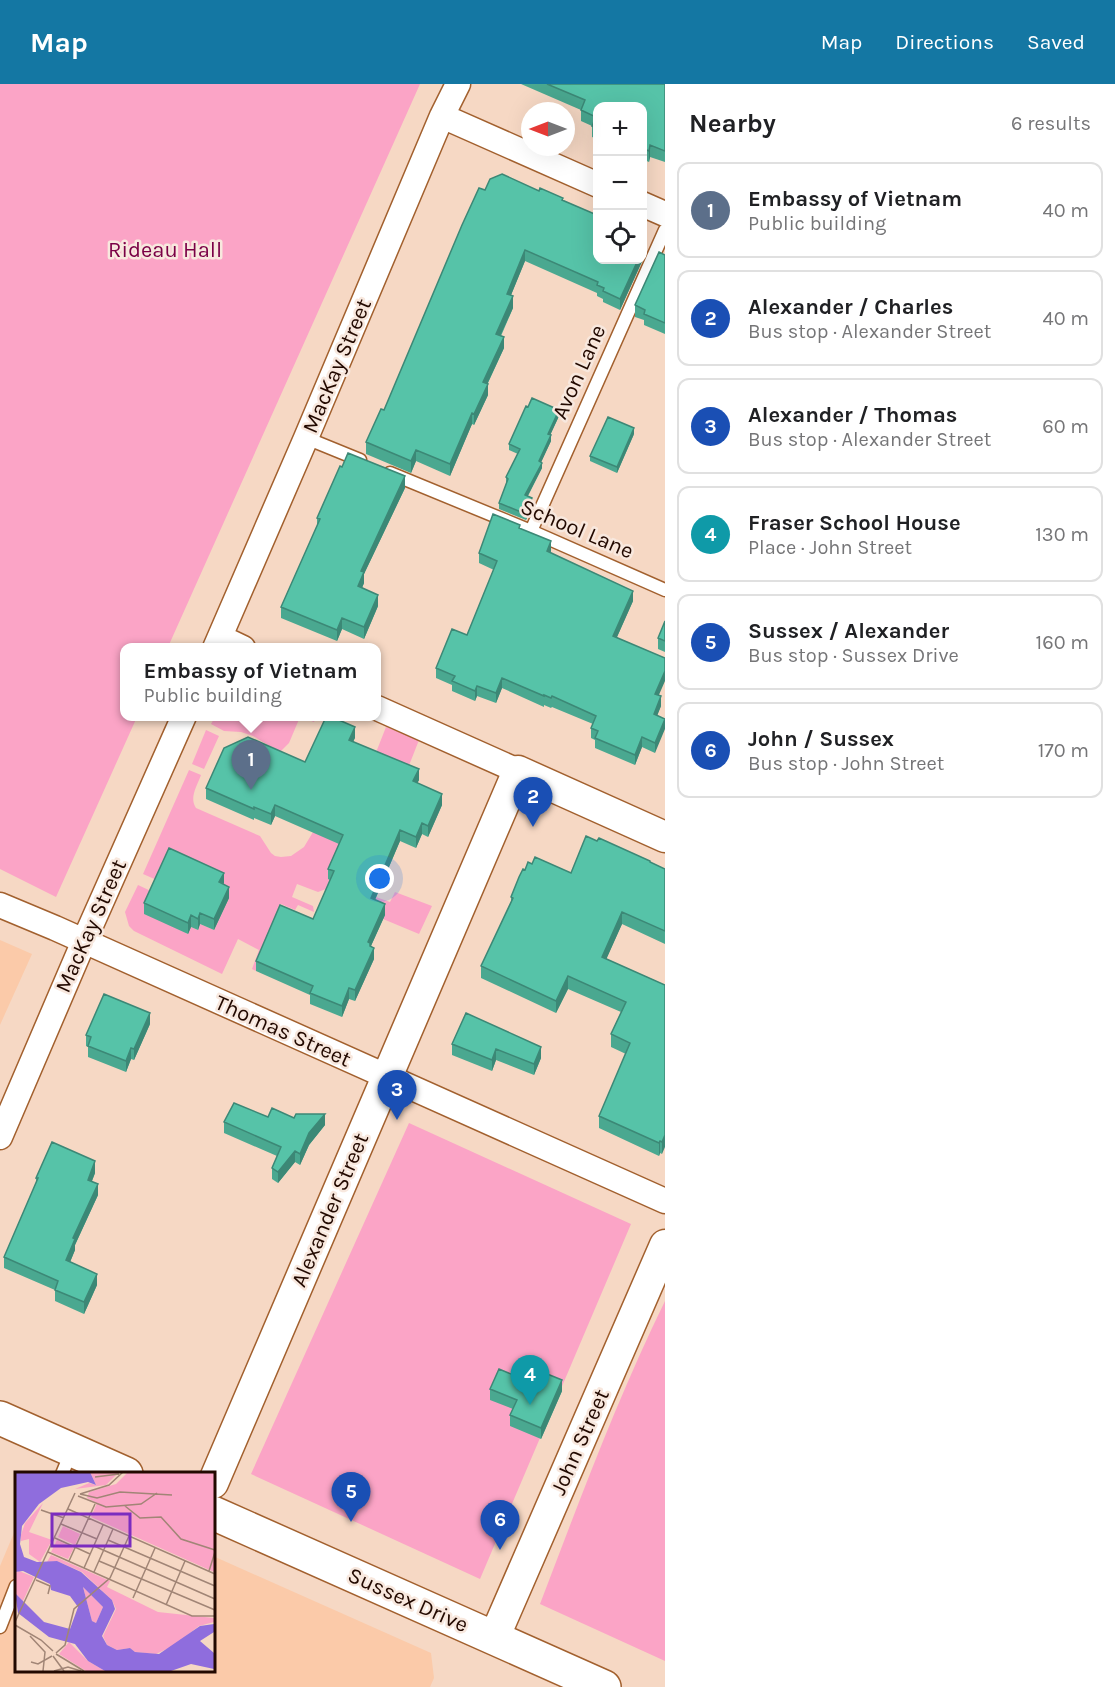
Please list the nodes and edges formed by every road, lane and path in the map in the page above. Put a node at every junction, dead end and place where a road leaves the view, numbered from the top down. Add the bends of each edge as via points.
1 (458, 84) edge
2 (442, 116) junction
3 (593, 182) edge
4 (647, 206) edge
5 (665, 214) edge
6 (665, 230) edge
7 (306, 438) junction
8 (531, 531) junction
9 (665, 590) edge
10 (218, 642) edge
11 (381, 710) edge
12 (182, 721) edge
13 (518, 771) junction
14 (664, 835) edge
15 (0, 905) edge
16 (84, 941) junction
17 (387, 1077) junction
18 (0, 1137) edge
19 (665, 1201) edge
20 (665, 1245) edge
21 (0, 1418) edge
22 (67, 1462) edge
23 (116, 1472) edge
24 (214, 1481) edge
25 (214, 1513) edge
26 (15, 1589) edge
27 (0, 1627) edge
28 (494, 1638) junction
29 (604, 1687) edge

1 - 2 street, MacKay Street
2 - 3 street
2 - 7 street, MacKay Street
4 - 5 street
6 - 8 lane, Avon Lane
7 - 8 lane, School Lane
7 - 10 street, MacKay Street
8 - 9 lane, School Lane
11 - 13 street
12 - 16 street, MacKay Street
13 - 14 street
13 - 17 street, Alexander Street
15 - 16 street, Thomas Street
16 - 17 street, Thomas Street
16 - 18 street, MacKay Street
17 - 19 street, Thomas Street
17 - 24 street, Alexander Street
20 - 28 street, John Street
21 - 22 main road
22 - 23 main road
25 - 28 main road, Sussex Drive
26 - 27 lane
28 - 29 main road, Sussex Drive

